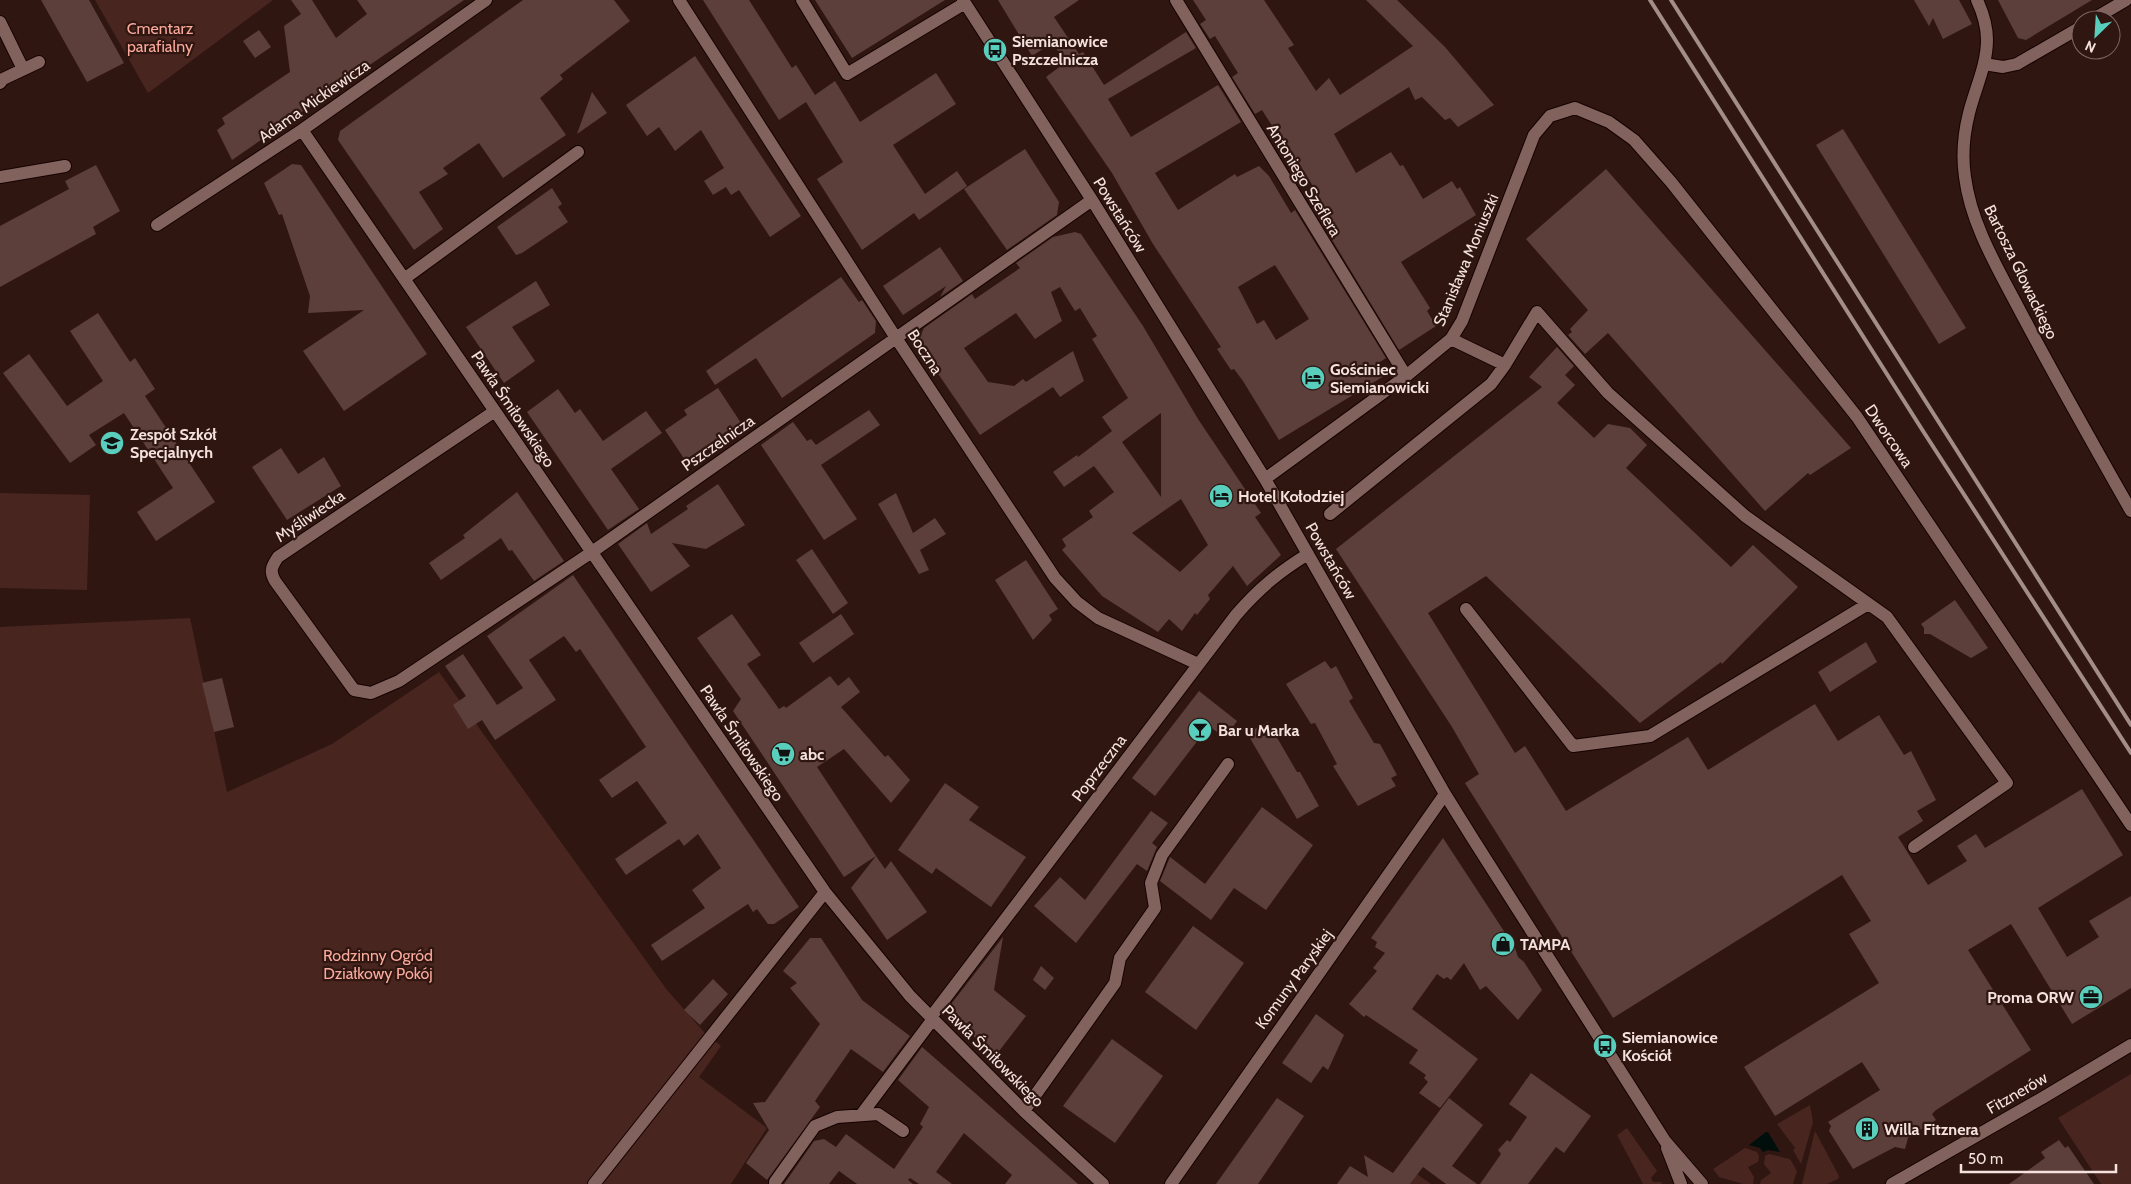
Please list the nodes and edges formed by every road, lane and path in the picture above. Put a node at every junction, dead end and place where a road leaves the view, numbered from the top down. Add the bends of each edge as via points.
1 (486, 0) edge
2 (680, 0) edge
3 (802, 0) edge
4 (1176, 0) edge
5 (1977, 0) edge
6 (2126, 0) edge
7 (964, 2) edge
8 (2109, 10) edge
9 (0, 22) edge
10 (2071, 33) edge
11 (39, 62) dead end
12 (1984, 64) junction
13 (23, 69) junction
14 (0, 83) edge
15 (1575, 108) joint
16 (302, 130) junction
17 (578, 152) dead end
18 (65, 166) dead end
19 (0, 177) edge
20 (1092, 200) junction
21 (157, 225) dead end
22 (404, 280) junction
23 (896, 338) junction
24 (1451, 339) junction
25 (1505, 366) junction
26 (1406, 376) junction
27 (495, 411) junction
28 (1265, 479) junction
29 (2131, 511) edge
30 (1330, 514) dead end
31 (592, 552) junction
32 (1308, 554) junction
33 (1868, 604) junction
34 (1466, 609) dead end
35 (1198, 664) junction
36 (354, 690) joint
37 (1228, 764) dead end
38 (1445, 794) junction
39 (2131, 826) edge
40 (1914, 847) dead end
41 (825, 892) junction
42 (932, 1018) junction
43 (2131, 1045) edge
44 (1024, 1111) junction
45 (861, 1115) junction
46 (902, 1131) dead end
47 (1665, 1141) junction
48 (594, 1184) edge
49 (775, 1184) edge
50 (1103, 1184) edge
51 (1171, 1184) edge
52 (1681, 1184) edge
53 (1702, 1184) edge
54 (1892, 1184) edge

1 - 16 street, Adama Mickiewicza
2 - 23 street, Boczna
3 - 7 street via 847,74
4 - 26 street, Antoniego Szeflera
5 - 12 street, Bartosza Głowackiego via 1985,18
6 - 8 street
7 - 20 street, Powstańców
9 - 13 street
10 - 12 street via 2017,64 2003,67
11 - 13 street
12 - 29 street, Bartosza Głowackiego via 1969,114 1964,146 1969,200 1980,232 2001,274
13 - 14 street
15 - 24 street, Stanisława Moniuszki via 1550,116 1534,135 1462,321
15 - 39 street, Dworcowa via 1609,122 1634,140 1857,417
16 - 21 street, Adama Mickiewicza
16 - 22 street, Pawła Śmiłowskiego
17 - 22 street
18 - 19 street
20 - 23 street, Pszczelnicza
20 - 28 street, Powstańców
22 - 27 street, Pawła Śmiłowskiego
23 - 31 street, Pszczelnicza
23 - 35 street, Boczna via 1055,578 1077,602 1098,618
24 - 25 street
24 - 26 street, Stanisława Moniuszki
25 - 30 street via 1491,384
25 - 33 street via 1537,312 1608,393 1745,516
26 - 28 street, Stanisława Moniuszki
27 - 31 street, Pawła Śmiłowskiego
27 - 36 street, Myśliwiecka via 278,557 272,566 271,574 275,581
28 - 32 street, Powstańców
31 - 36 street, Pszczelnicza via 399,681 371,693
31 - 41 street, Pawła Śmiłowskiego
32 - 35 street, Poprzeczna via 1276,574 1254,594
32 - 38 street, Powstańców
33 - 34 street via 1650,736 1573,746
33 - 40 street via 1886,617 2008,783
35 - 42 street, Poprzeczna
37 - 44 street via 1162,855 1151,883 1155,908 1120,958 1114,983
38 - 47 street, Powstańców
38 - 51 street, Komuny Paryskiej
41 - 42 street, Pawła Śmiłowskiego via 910,996
41 - 48 street
42 - 44 street, Pawła Śmiłowskiego
42 - 45 street, Poprzeczna
43 - 54 street, Fitznerów
44 - 50 street, Pawła Śmiłowskiego
45 - 46 street via 878,1114
45 - 49 street via 837,1116 815,1126
47 - 52 street, Powstańców
47 - 53 street, Powstańców

